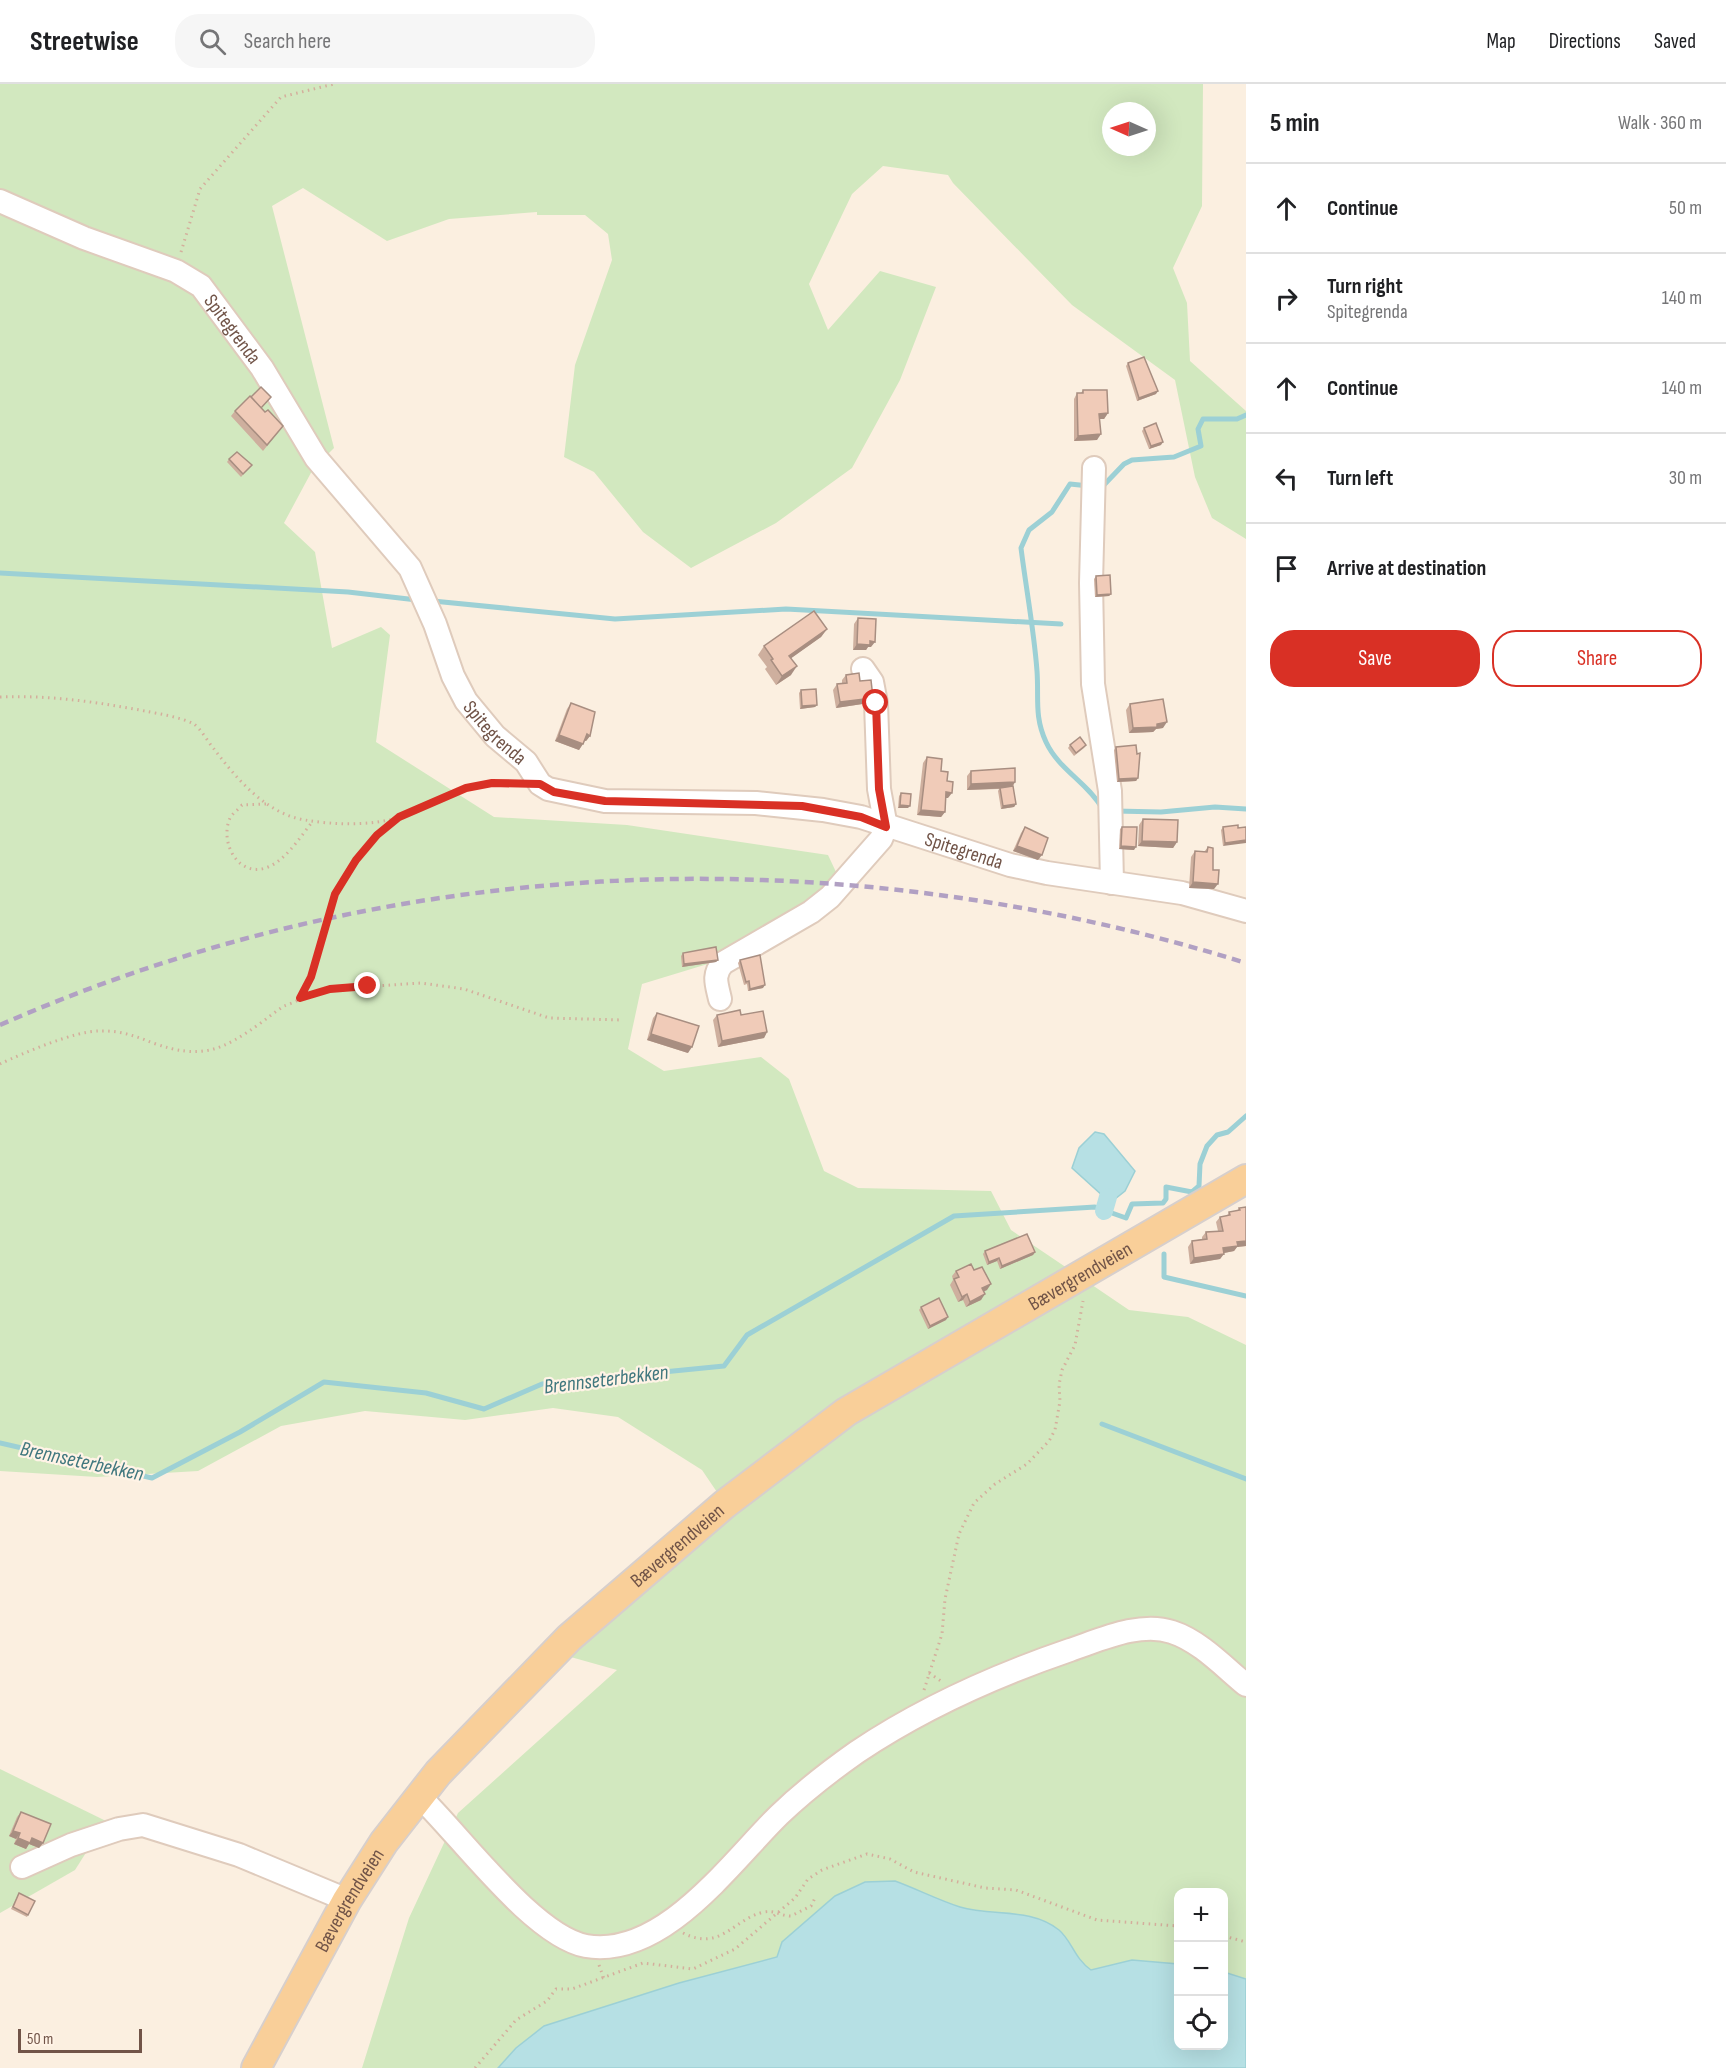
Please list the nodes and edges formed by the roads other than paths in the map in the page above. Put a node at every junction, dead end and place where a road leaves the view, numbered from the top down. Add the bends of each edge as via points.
1 (0, 201) edge
2 (1094, 468) dead end
3 (863, 669) dead end
4 (886, 827) junction
5 (1112, 883) junction
6 (1246, 911) edge
7 (720, 999) dead end
8 (1246, 1179) edge
9 (1246, 1684) edge
10 (419, 1796) junction
11 (22, 1867) dead end
12 (347, 1900) junction
13 (256, 2068) edge

1 - 4 street, Spitegrenda via 84,238 176,271 201,286 262,368 316,458 410,568 466,701 495,736 532,769 540,784 554,792 605,801 802,806 861,817
2 - 5 street via 1093,684 1110,791
3 - 4 street via 872,682 876,703 879,789
4 - 5 street, Spitegrenda via 1010,865
4 - 7 street via 881,839 830,897 801,920 716,970
5 - 6 street, Spitegrenda via 1182,893
8 - 10 main road, Bævergrendveien via 868,1397 790,1453 638,1576 569,1638
9 - 10 street via 1189,1640 1171,1632 1141,1630 1113,1636 1021,1667 916,1715 850,1757 798,1797 665,1926 604,1947 586,1946 557,1934 508,1890
10 - 12 main road, Bævergrendveien
11 - 12 street via 71,1845 143,1825 239,1854
12 - 13 main road, Bævergrendveien

